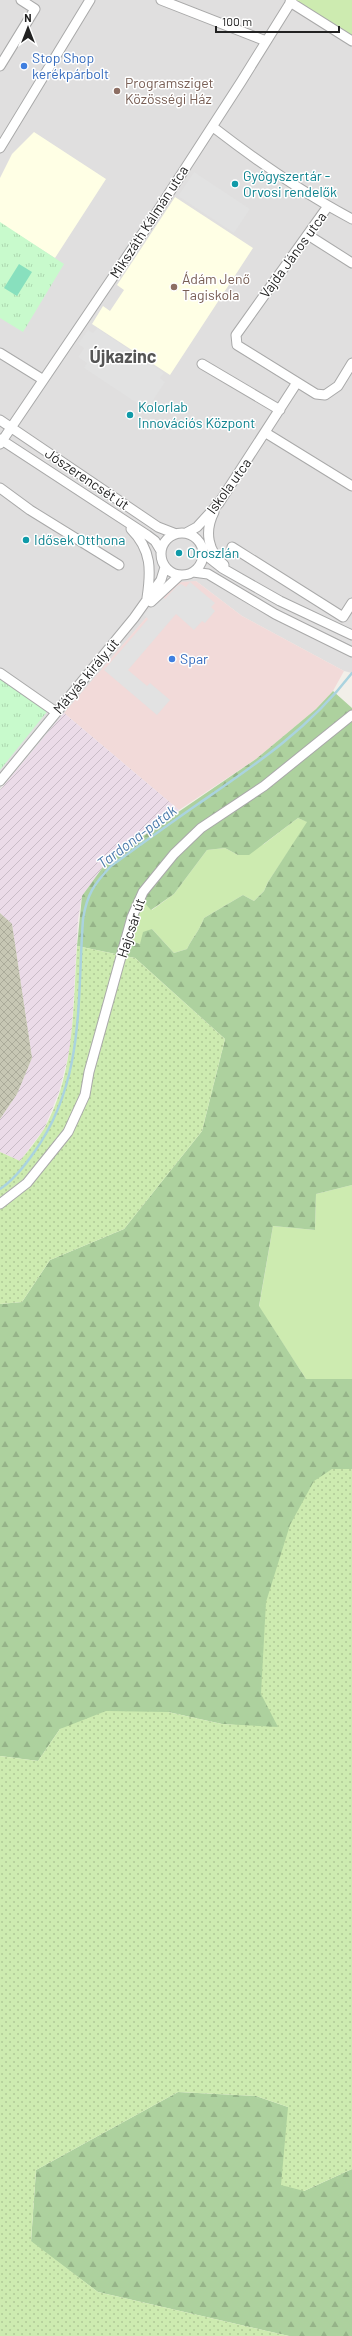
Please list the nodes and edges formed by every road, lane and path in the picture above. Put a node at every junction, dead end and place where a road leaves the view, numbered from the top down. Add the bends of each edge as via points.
1 (21, 0) edge
2 (90, 0) edge
3 (161, 0) edge
4 (291, 1) edge
5 (266, 41) junction
6 (352, 41) edge
7 (0, 66) edge
8 (212, 127) junction
9 (0, 148) edge
10 (328, 206) junction
11 (352, 219) edge
12 (308, 235) junction
13 (352, 263) edge
14 (0, 353) edge
15 (202, 364) dead end
16 (351, 366) edge
17 (42, 379) junction
18 (296, 384) junction
19 (280, 410) junction
20 (0, 420) edge
21 (11, 427) junction
22 (266, 433) junction
23 (1, 441) edge
24 (352, 486) edge
25 (0, 488) edge
26 (219, 503) junction
27 (122, 520) junction
28 (210, 521) junction
29 (176, 534) junction
30 (186, 534) junction
31 (232, 546) dead end
32 (203, 550) junction
33 (161, 551) junction
34 (120, 566) dead end
35 (165, 567) junction
36 (193, 572) junction
37 (179, 576) junction
38 (245, 581) junction
39 (147, 600) junction
40 (352, 603) edge
41 (134, 618) junction
42 (352, 635) edge
43 (352, 652) edge
44 (0, 674) edge
45 (56, 712) junction
46 (352, 715) edge
47 (0, 781) edge
48 (0, 1204) edge

1 - 7 street via 35,9
2 - 9 street
3 - 5 street
4 - 5 street, Mikszáth Kálmán utca
4 - 6 street
5 - 8 street, Mikszáth Kálmán utca
8 - 10 street
8 - 17 street, Mikszáth Kálmán utca
10 - 11 street
10 - 12 street, Vajda János utca
12 - 13 street
12 - 18 street, Vajda János utca via 236,335 237,345
14 - 17 street
15 - 19 street
16 - 18 street via 338,386 325,395 316,394
17 - 21 street, Mikszáth Kálmán utca
18 - 19 street, Iskola utca
19 - 22 street, Iskola utca
20 - 21 street, Jószerencsét út
21 - 23 street, Mikszáth Kálmán utca
21 - 29 street, Jószerencsét út via 158,527
22 - 24 street
22 - 26 street, Iskola utca
23 - 27 street, Jószerencsét út
25 - 34 street via 30,510
26 - 28 street
26 - 30 street, Iskola utca via 197,527
27 - 33 street, Jószerencsét út via 147,535
27 - 39 street via 146,549 151,571
28 - 32 street
28 - 38 street via 208,535 213,552 226,567
29 - 30 street
29 - 33 street via 166,540
30 - 32 street via 195,537
31 - 40 street via 343,617
32 - 36 street via 201,564
32 - 38 street via 222,568
33 - 35 street
35 - 37 street
35 - 39 street, Mátyás király út via 161,580
36 - 37 street
36 - 43 street via 208,574 275,614
37 - 41 street
38 - 42 street via 280,601
39 - 41 street, Mátyás király út
41 - 45 street, Mátyás király út
44 - 45 street
45 - 47 street, Mátyás király út
46 - 48 street, Hajcsár út via 264,786 200,828 174,854 143,892 132,917 89,1072 85,1095 73,1126 27,1183

